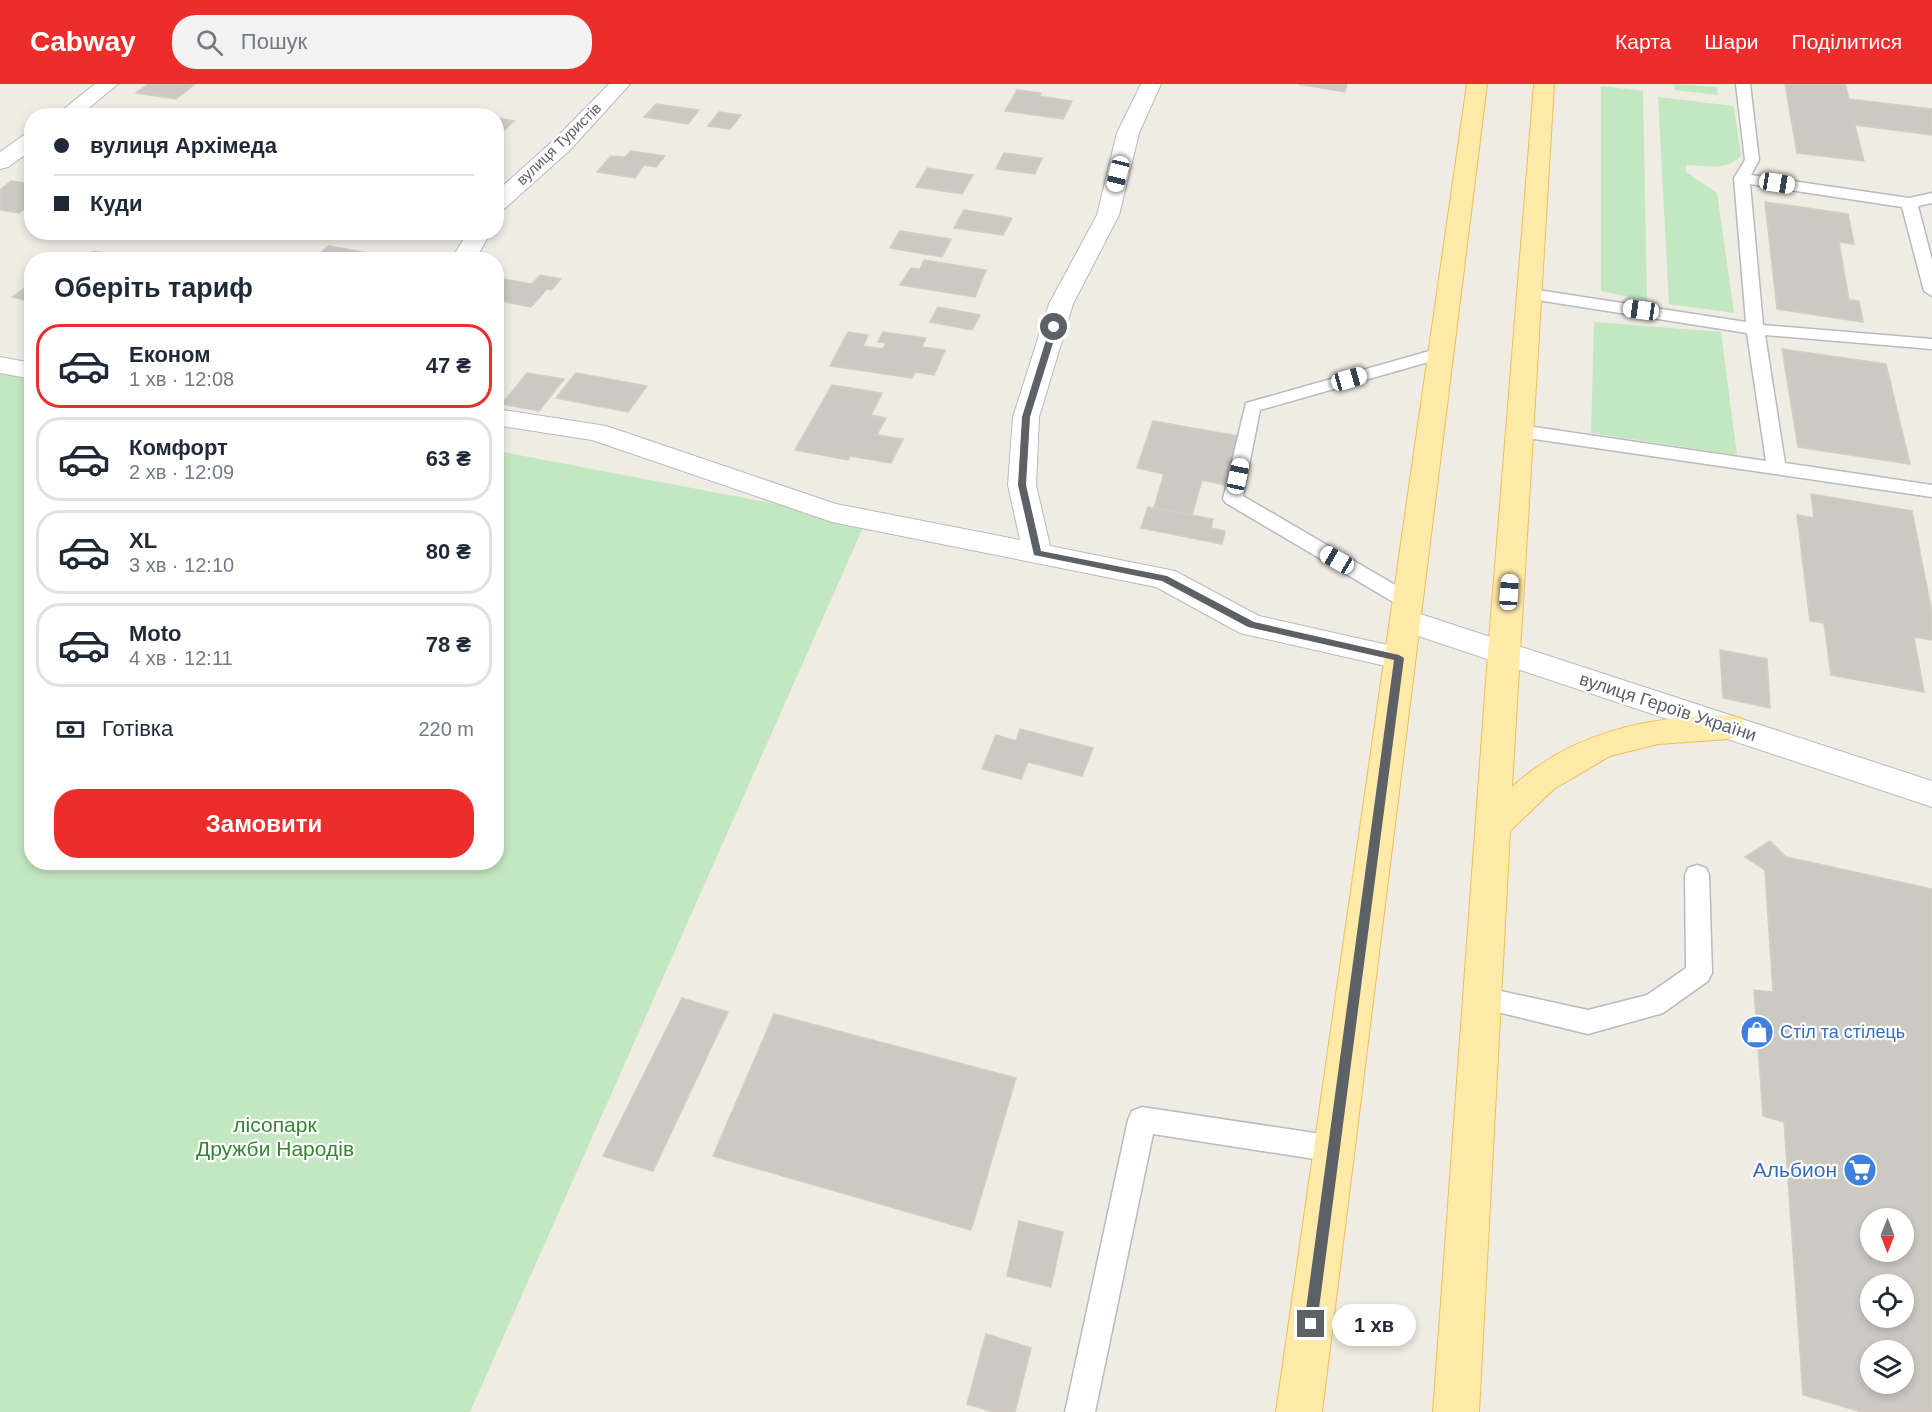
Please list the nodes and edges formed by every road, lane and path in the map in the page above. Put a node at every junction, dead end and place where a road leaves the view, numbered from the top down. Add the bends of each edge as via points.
1 (108, 84) edge
2 (620, 84) edge
3 (1151, 84) edge
4 (1477, 84) edge
5 (1544, 84) edge
6 (1743, 84) edge
7 (76, 108) edge
8 (24, 146) edge
9 (0, 162) edge
10 (1742, 178) junction
11 (504, 197) edge
12 (1932, 198) edge
13 (1910, 203) junction
14 (1932, 291) edge
15 (1531, 294) junction
16 (1755, 329) junction
17 (1932, 344) edge
18 (1440, 353) junction
19 (0, 365) edge
20 (24, 370) edge
21 (504, 418) edge
22 (1521, 431) junction
23 (1777, 470) junction
24 (1932, 491) edge
25 (1037, 553) junction
26 (1406, 610) junction
27 (1504, 653) junction
28 (1399, 658) junction
29 (1729, 727) junction
30 (1932, 794) edge
31 (1493, 826) junction
32 (1697, 875) dead end
33 (1482, 998) junction
34 (1334, 1149) junction
35 (1080, 1412) edge
36 (1299, 1412) edge
37 (1456, 1412) edge

1 - 7 street
2 - 11 street, вулиця Туристів via 562,145
3 - 25 street via 1128,133 1108,215 1061,304 1026,417 1022,485
4 - 18 main road
5 - 15 main road
6 - 10 lane via 1752,160
8 - 9 street
10 - 13 lane
10 - 16 lane
12 - 13 lane
13 - 14 lane
15 - 16 lane
15 - 22 main road
16 - 17 lane
16 - 23 lane
18 - 26 main road
18 - 26 lane via 1252,407 1233,499
19 - 20 street
21 - 25 street via 596,432 832,513
22 - 23 lane
22 - 27 main road
23 - 24 lane
25 - 28 street via 1164,579 1251,625
26 - 27 street, вулиця Героїв України
26 - 28 main road
27 - 29 street, вулиця Героїв України
27 - 31 main road
28 - 34 main road
29 - 30 street, вулиця Героїв України
29 - 31 main road via 1659,732 1601,746 1542,780
31 - 33 main road
32 - 33 lane via 1699,973 1653,1005 1588,1022
33 - 37 main road
34 - 35 lane via 1142,1120
34 - 36 main road

